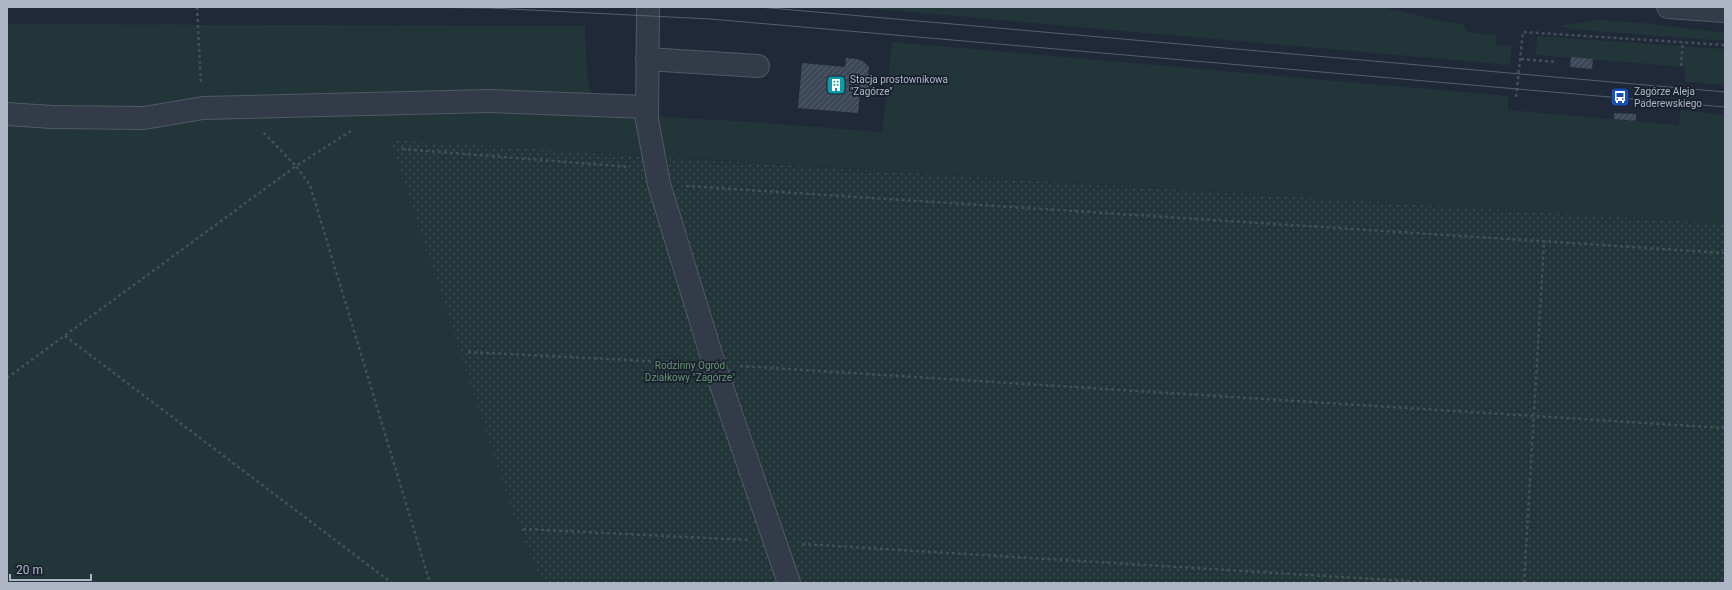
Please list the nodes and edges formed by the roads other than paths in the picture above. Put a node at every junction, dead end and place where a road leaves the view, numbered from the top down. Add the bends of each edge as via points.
1 (648, 7) edge
2 (1668, 7) edge
3 (1725, 11) edge
4 (647, 59) junction
5 (758, 66) dead end
6 (647, 107) junction
7 (7, 114) edge
8 (789, 583) edge

1 - 4 street
2 - 3 street
4 - 5 street
4 - 6 street
6 - 7 street via 490,101 240,106 202,108 144,118
6 - 8 street via 647,120 658,176 714,364

